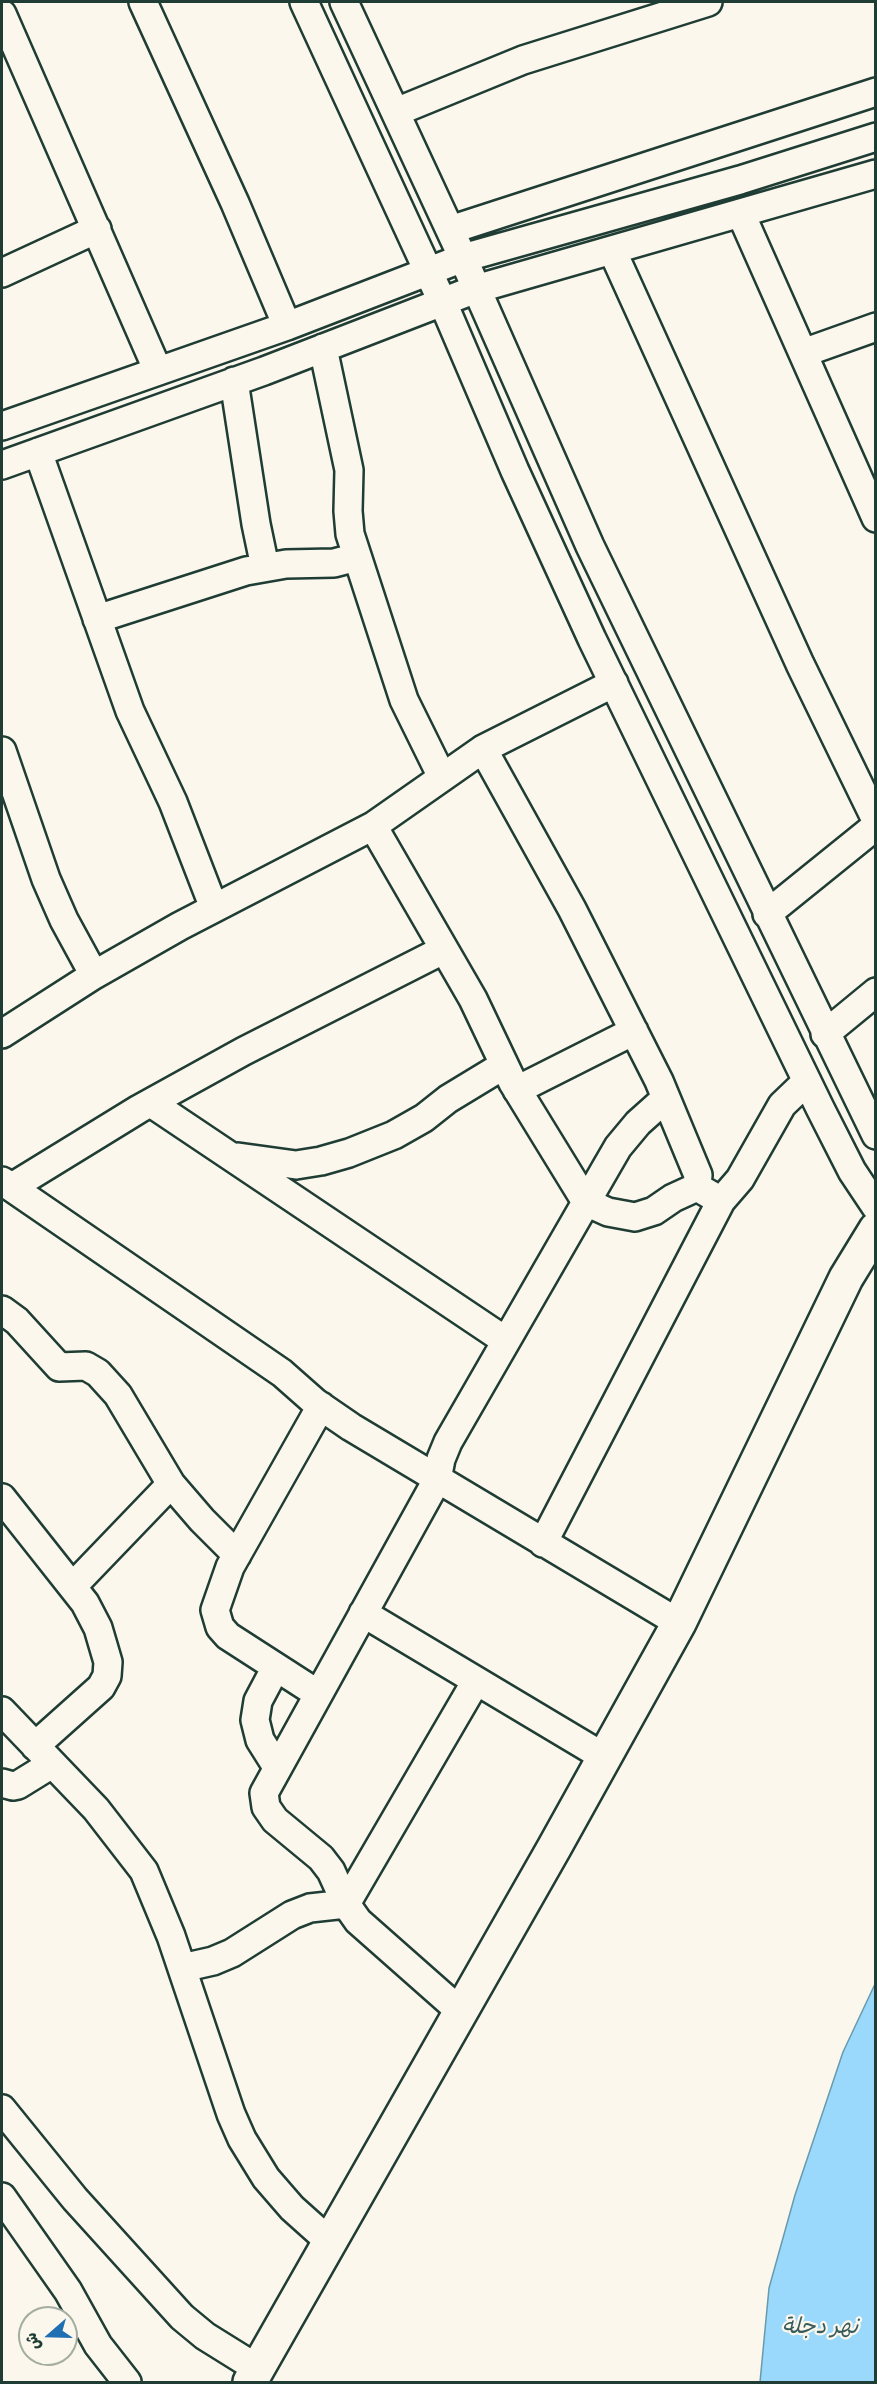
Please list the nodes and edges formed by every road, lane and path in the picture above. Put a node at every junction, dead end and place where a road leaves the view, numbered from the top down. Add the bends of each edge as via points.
1 (143, 2) edge
2 (304, 2) edge
3 (344, 2) edge
4 (708, 2) edge
5 (641, 12) edge
6 (2, 14) edge
7 (876, 92) edge
8 (396, 111) junction
9 (876, 137) edge
10 (876, 174) edge
11 (741, 214) junction
12 (97, 229) junction
13 (450, 230) junction
14 (612, 250) junction
15 (463, 258) junction
16 (428, 271) junction
17 (2, 273) edge
18 (476, 289) junction
19 (442, 302) junction
20 (287, 326) junction
21 (876, 327) edge
22 (323, 348) junction
23 (803, 353) junction
24 (158, 371) junction
25 (234, 381) junction
26 (2, 426) edge
27 (38, 452) junction
28 (2, 465) edge
29 (866, 473) edge
30 (876, 518) edge
31 (357, 557) junction
32 (265, 567) junction
33 (97, 619) junction
34 (614, 683) junction
35 (483, 749) junction
36 (2, 751) edge
37 (442, 777) junction
38 (876, 820) edge
39 (373, 826) junction
40 (876, 826) edge
41 (214, 909) junction
42 (767, 914) junction
43 (444, 950) junction
44 (94, 975) junction
45 (876, 992) edge
46 (634, 1031) junction
47 (2, 1034) edge
48 (825, 1034) junction
49 (504, 1065) junction
50 (807, 1081) junction
51 (517, 1090) junction
52 (666, 1098) junction
53 (151, 1103) junction
54 (876, 1135) edge
55 (233, 1157) junction
56 (7, 1184) edge
57 (697, 1187) junction
58 (721, 1201) junction
59 (586, 1202) junction
60 (876, 1207) edge
61 (876, 1230) edge
62 (2, 1310) edge
63 (506, 1341) junction
64 (321, 1406) junction
65 (437, 1480) junction
66 (171, 1484) junction
67 (2, 1498) edge
68 (543, 1543) junction
69 (237, 1555) junction
70 (73, 1586) junction
71 (363, 1613) junction
72 (679, 1623) junction
73 (276, 1667) junction
74 (476, 1681) junction
75 (318, 1694) junction
76 (2, 1711) edge
77 (44, 1755) junction
78 (604, 1757) junction
79 (277, 1767) junction
80 (2, 1783) edge
81 (346, 1904) junction
82 (182, 1968) junction
83 (461, 2012) junction
84 (2, 2109) edge
85 (2, 2197) edge
86 (330, 2242) junction
87 (254, 2376) edge
88 (127, 2382) edge

1 - 20 street
2 - 16 street
3 - 8 street
4 - 5 street
5 - 8 street
6 - 12 street
7 - 13 street
8 - 13 street
9 - 15 street via 740,180
10 - 11 street
11 - 14 street
11 - 23 street
12 - 17 street
12 - 24 street
13 - 15 street
14 - 18 street
14 - 38 street via 785,631
15 - 16 street
15 - 18 street
16 - 19 street
16 - 20 street
18 - 19 street
18 - 42 street via 590,546
19 - 22 street
19 - 34 street via 524,491
20 - 24 street
21 - 23 street
22 - 25 street
22 - 31 street via 349,470 350,534
23 - 29 street
24 - 26 street
25 - 27 street
25 - 32 street
27 - 28 street
27 - 33 street
29 - 30 street
31 - 32 street via 334,563
31 - 37 street via 404,700
32 - 33 street
33 - 41 street via 130,711 172,802
34 - 35 street
34 - 50 street
35 - 37 street
35 - 46 street
36 - 44 street via 46,879
37 - 39 street
39 - 41 street
39 - 43 street
40 - 42 street
41 - 44 street
42 - 48 street
43 - 49 street via 473,999
43 - 53 street via 283,1030
44 - 47 street
45 - 48 street
46 - 51 street
46 - 52 street
48 - 54 street
49 - 51 street
49 - 55 street via 424,1118 350,1153 296,1165
50 - 58 street via 782,1105 740,1179
50 - 60 street via 852,1171
51 - 59 street
52 - 57 street via 698,1175
52 - 59 street via 618,1147
53 - 55 street
53 - 56 street
55 - 63 street
56 - 64 street via 282,1373
57 - 58 street
57 - 59 street via 635,1217 608,1212
58 - 68 street
59 - 63 street
61 - 72 main road via 846,1278
62 - 66 street via 59,1367 86,1366 98,1373 118,1395
63 - 65 street via 448,1442
64 - 65 street
64 - 69 street
65 - 68 street
65 - 71 street
66 - 69 street
66 - 70 street
67 - 70 street
68 - 72 street
69 - 73 street via 216,1601 217,1620 228,1636
70 - 77 street via 98,1628 109,1669 101,1687
71 - 74 street
71 - 75 street
72 - 78 main road
73 - 75 street
73 - 79 street via 258,1701 255,1720 260,1740
74 - 78 street
74 - 81 street
75 - 79 street
76 - 77 street
77 - 80 street via 18,1785
77 - 82 street via 96,1809 144,1871
78 - 83 main road
79 - 81 street via 264,1793 269,1813 321,1858
81 - 82 street via 292,1914 232,1953
81 - 83 street via 367,1931
82 - 86 street via 242,2139 266,2178
83 - 86 main road
84 - 87 street via 68,2191 182,2317
85 - 88 street via 68,2291 98,2345
86 - 87 main road

